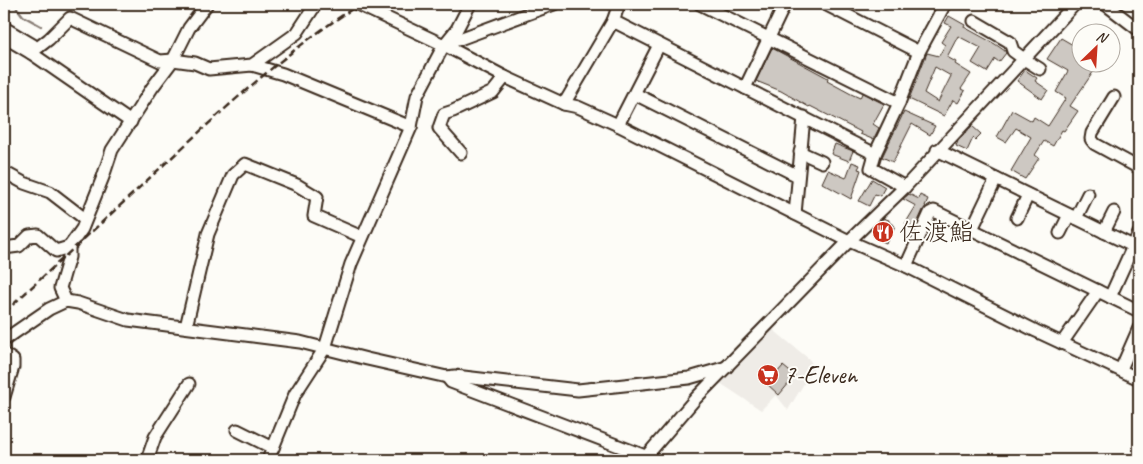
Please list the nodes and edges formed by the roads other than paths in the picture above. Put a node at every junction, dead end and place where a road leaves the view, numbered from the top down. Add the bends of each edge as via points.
1 (207, 4) edge
2 (316, 4) edge
3 (357, 4) edge
4 (470, 4) edge
5 (554, 4) edge
6 (619, 4) edge
7 (700, 4) edge
8 (785, 4) edge
9 (825, 4) edge
10 (945, 4) edge
11 (1075, 4) edge
12 (1105, 4) edge
13 (613, 21) junction
14 (974, 21) dead end
15 (4, 26) edge
16 (1139, 30) edge
17 (4, 37) edge
18 (769, 39) junction
19 (444, 45) junction
20 (659, 45) junction
21 (34, 51) junction
22 (919, 52) junction
23 (1024, 59) junction
24 (173, 60) junction
25 (252, 65) junction
26 (1040, 69) dead end
27 (505, 77) junction
28 (745, 88) junction
29 (635, 94) junction
30 (1114, 97) dead end
31 (899, 103) junction
32 (564, 104) junction
33 (804, 117) junction
34 (131, 122) junction
35 (618, 125) junction
36 (411, 127) junction
37 (938, 150) junction
38 (800, 152) junction
39 (461, 153) dead end
40 (875, 154) junction
41 (822, 162) dead end
42 (1139, 168) edge
43 (4, 172) edge
44 (798, 176) junction
45 (996, 178) junction
46 (904, 187) junction
47 (1088, 194) dead end
48 (1028, 195) junction
49 (1114, 212) dead end
50 (796, 214) junction
51 (1073, 217) junction
52 (1017, 218) dead end
53 (84, 219) junction
54 (972, 229) junction
55 (1104, 232) junction
56 (1060, 233) dead end
57 (1139, 233) edge
58 (362, 237) junction
59 (849, 241) junction
60 (69, 247) junction
61 (4, 248) edge
62 (1136, 248) edge
63 (906, 266) junction
64 (1098, 291) junction
65 (1110, 297) junction
66 (66, 301) junction
67 (1139, 311) edge
68 (186, 327) junction
69 (1139, 328) edge
70 (4, 340) edge
71 (1062, 343) junction
72 (325, 348) junction
73 (4, 354) edge
74 (727, 367) junction
75 (1120, 369) junction
76 (447, 376) junction
77 (1139, 378) edge
78 (189, 384) dead end
79 (4, 397) edge
80 (237, 430) dead end
81 (273, 448) junction
82 (644, 458) edge
83 (147, 460) edge
84 (268, 460) edge

1 - 24 street via 189,28
2 - 25 street via 297,33
3 - 19 street
4 - 19 street
5 - 19 street
6 - 13 street
7 - 18 street
8 - 18 street
9 - 22 street
10 - 22 street
11 - 23 street
12 - 16 street
13 - 20 street
13 - 32 street
14 - 23 street via 1010,42 1013,51
15 - 21 street
17 - 21 street
18 - 28 street
18 - 31 street
19 - 27 street
19 - 36 street via 417,96
20 - 28 street
20 - 29 street
21 - 24 street via 70,18 151,58
21 - 34 street
22 - 31 street
23 - 26 street
23 - 37 street
24 - 25 street via 209,68
24 - 34 street
25 - 36 street via 283,74
27 - 32 street
27 - 39 street via 493,92 444,114 439,128
28 - 33 street
29 - 35 street
29 - 44 street
30 - 42 street via 1091,139
31 - 40 street
32 - 35 street
33 - 38 street
33 - 40 street
34 - 53 street via 112,150
35 - 50 street
36 - 58 street
37 - 45 street
37 - 46 street
38 - 41 street
38 - 44 street
40 - 46 street via 872,168
43 - 53 street via 50,192
44 - 50 street
45 - 48 street
45 - 54 street
46 - 59 street
47 - 51 street
48 - 51 street
48 - 52 street
49 - 55 street
50 - 59 street
51 - 55 street
51 - 56 street
53 - 60 street via 82,229
54 - 63 street via 934,211 930,213
54 - 64 street
55 - 62 street
57 - 62 street
58 - 68 street via 314,216 317,197 297,185 244,164 233,175 208,234
58 - 72 street via 350,264
59 - 63 street
59 - 74 street
60 - 61 street via 56,251 38,235 29,236 18,246
60 - 66 street via 60,288
62 - 65 street
63 - 71 street
64 - 65 street
64 - 71 street
65 - 67 street
66 - 68 street via 128,320
66 - 70 street
68 - 72 street
69 - 75 street
71 - 75 street
72 - 76 street
72 - 81 street via 295,394
73 - 79 street via 13,360 13,366
74 - 76 street via 689,378 578,390
74 - 82 street
75 - 77 street
76 - 82 street via 450,382
78 - 83 street via 155,438
80 - 81 street
81 - 84 street

